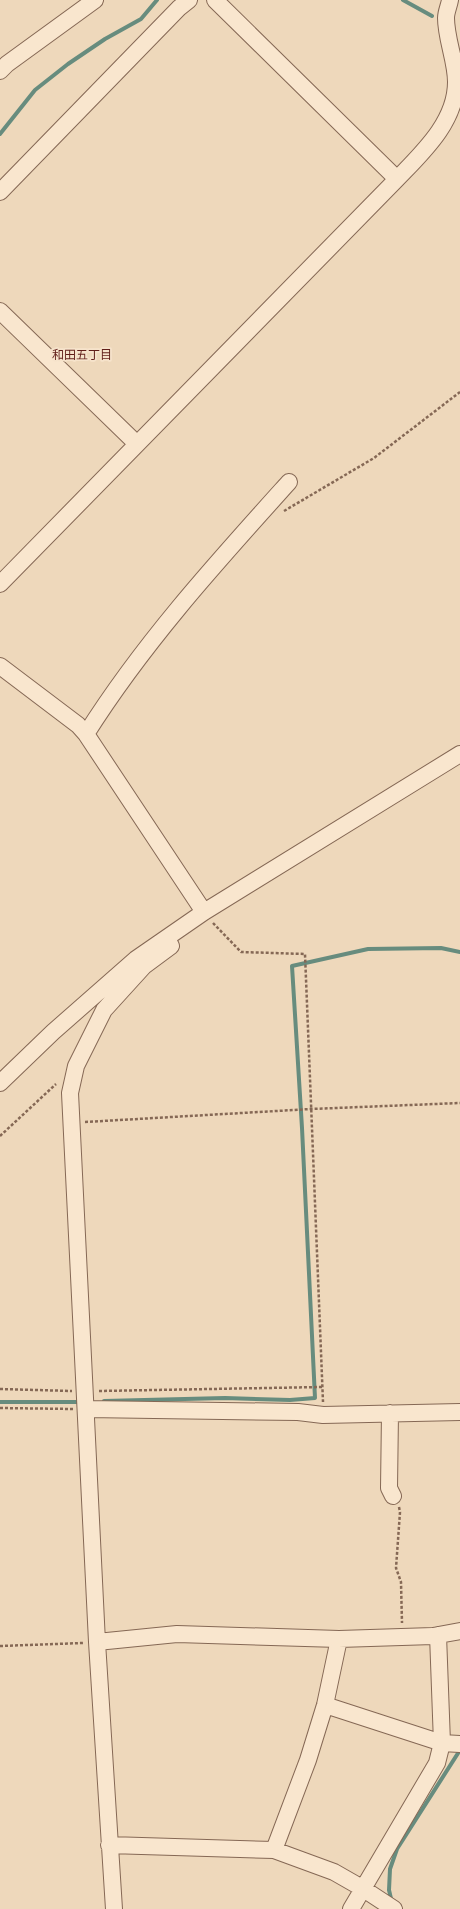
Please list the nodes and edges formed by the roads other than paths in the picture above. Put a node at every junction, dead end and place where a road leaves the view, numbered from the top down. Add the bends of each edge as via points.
1 (95, 0) edge
2 (189, 0) edge
3 (215, 0) edge
4 (450, 0) edge
5 (0, 71) edge
6 (396, 179) junction
7 (0, 192) edge
8 (0, 311) edge
9 (136, 444) junction
10 (289, 482) dead end
11 (0, 584) edge
12 (0, 666) edge
13 (86, 734) junction
14 (460, 754) edge
15 (204, 912) junction
16 (167, 938) junction
17 (0, 1083) edge
18 (87, 1409) junction
19 (460, 1412) edge
20 (390, 1413) junction
21 (393, 1496) road end
22 (460, 1632) edge
23 (438, 1635) junction
24 (339, 1639) junction
25 (97, 1642) junction
26 (325, 1705) junction
27 (442, 1743) junction
28 (460, 1744) edge
29 (110, 1845) junction
30 (274, 1850) junction
31 (362, 1888) junction
32 (114, 1909) edge
33 (351, 1909) edge
34 (394, 1909) edge

1 - 5 street
2 - 7 street
3 - 6 street
4 - 6 street via 446,18 456,82 453,104 445,123
6 - 9 street
8 - 9 street
9 - 11 street
10 - 13 street via 197,584 112,692
12 - 13 street via 78,725
13 - 15 street
14 - 15 street
15 - 16 street
16 - 17 street via 136,958
16 - 18 street via 170,946 144,966 104,1010 76,1066 70,1093
18 - 20 street via 298,1412 323,1415
18 - 25 street
19 - 20 street
20 - 21 street via 389,1488
22 - 23 street
23 - 24 street
23 - 27 street
24 - 25 street via 178,1634
24 - 26 street
25 - 29 street
26 - 27 street
26 - 30 street via 308,1760
27 - 28 street
27 - 31 street via 437,1763
29 - 30 street
29 - 32 street
30 - 31 street via 334,1872
31 - 33 street
31 - 34 street

